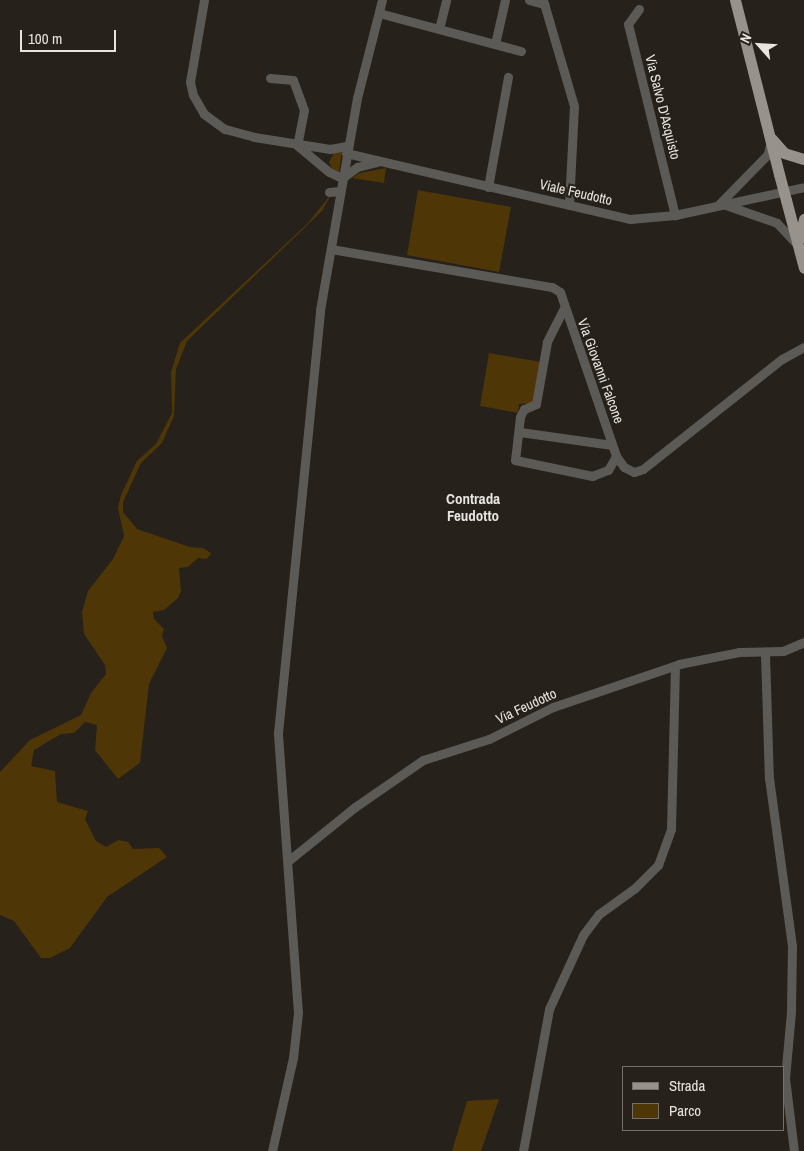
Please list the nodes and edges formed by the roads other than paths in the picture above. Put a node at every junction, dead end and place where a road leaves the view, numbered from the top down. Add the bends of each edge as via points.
1 (204, 0) edge
2 (382, 0) edge
3 (446, 0) edge
4 (505, 0) edge
5 (529, 0) edge
6 (735, 0) edge
7 (544, 2) edge
8 (639, 9) dead end
9 (379, 13) junction
10 (439, 29) junction
11 (495, 44) junction
12 (521, 51) dead end
13 (508, 77) dead end
14 (270, 78) dead end
15 (771, 138) junction
16 (297, 144) junction
17 (330, 149) junction
18 (346, 154) junction
19 (804, 159) edge
20 (374, 160) junction
21 (326, 169) junction
22 (342, 178) junction
23 (488, 187) junction
24 (801, 187) edge
25 (340, 191) junction
26 (329, 192) dead end
27 (720, 203) junction
28 (569, 205) junction
29 (676, 215) junction
30 (804, 219) edge
31 (798, 246) junction
32 (331, 249) junction
33 (804, 268) edge
34 (564, 308) junction
35 (804, 347) edge
36 (520, 432) junction
37 (612, 444) junction
38 (616, 456) junction
39 (804, 642) edge
40 (765, 654) junction
41 (675, 666) junction
42 (288, 861) junction
43 (272, 1151) edge
44 (523, 1151) edge
45 (794, 1151) edge

1 - 16 street via 190,82 204,114 225,129
2 - 9 street
3 - 10 street
4 - 11 street
5 - 7 street
6 - 15 main road
7 - 28 street via 574,106
8 - 29 street, Via Salvo D'Acquisto via 628,24
9 - 10 street
9 - 18 street
10 - 11 street
11 - 12 street
13 - 23 street
14 - 16 street via 293,80 304,110
15 - 19 main road via 784,153
15 - 27 street via 768,154
15 - 31 main road, bridge
16 - 17 street
16 - 21 street
17 - 18 street
17 - 21 street
18 - 20 street, Viale Feudotto
18 - 22 street
20 - 22 street
20 - 23 street, Viale Feudotto
21 - 22 street
22 - 25 street
23 - 28 street, Viale Feudotto
24 - 27 street, Viale Feudotto
25 - 26 street
25 - 32 street
27 - 29 street, Viale Feudotto
27 - 31 street via 777,223
28 - 29 street, Viale Feudotto via 630,219
30 - 31 main road via 799,228
31 - 33 main road
32 - 34 street, Via Giovanni Falcone via 552,287 560,292
32 - 42 street via 320,310 278,734
34 - 36 street via 548,342 536,404 524,409 520,417
34 - 37 street, Via Giovanni Falcone
35 - 38 street via 782,359 643,470 634,472 624,467
36 - 37 street
36 - 38 street via 515,460 592,476 608,470
37 - 38 street, Via Giovanni Falcone
39 - 40 street, Via Feudotto
40 - 41 street, Via Feudotto via 739,652
40 - 45 street via 769,778 792,946 785,1078
41 - 42 street, Via Feudotto via 554,707 489,739 423,760 355,807
41 - 44 street via 671,829 658,865 635,888 599,914 583,935 549,1009
42 - 43 street via 298,1012 293,1058

